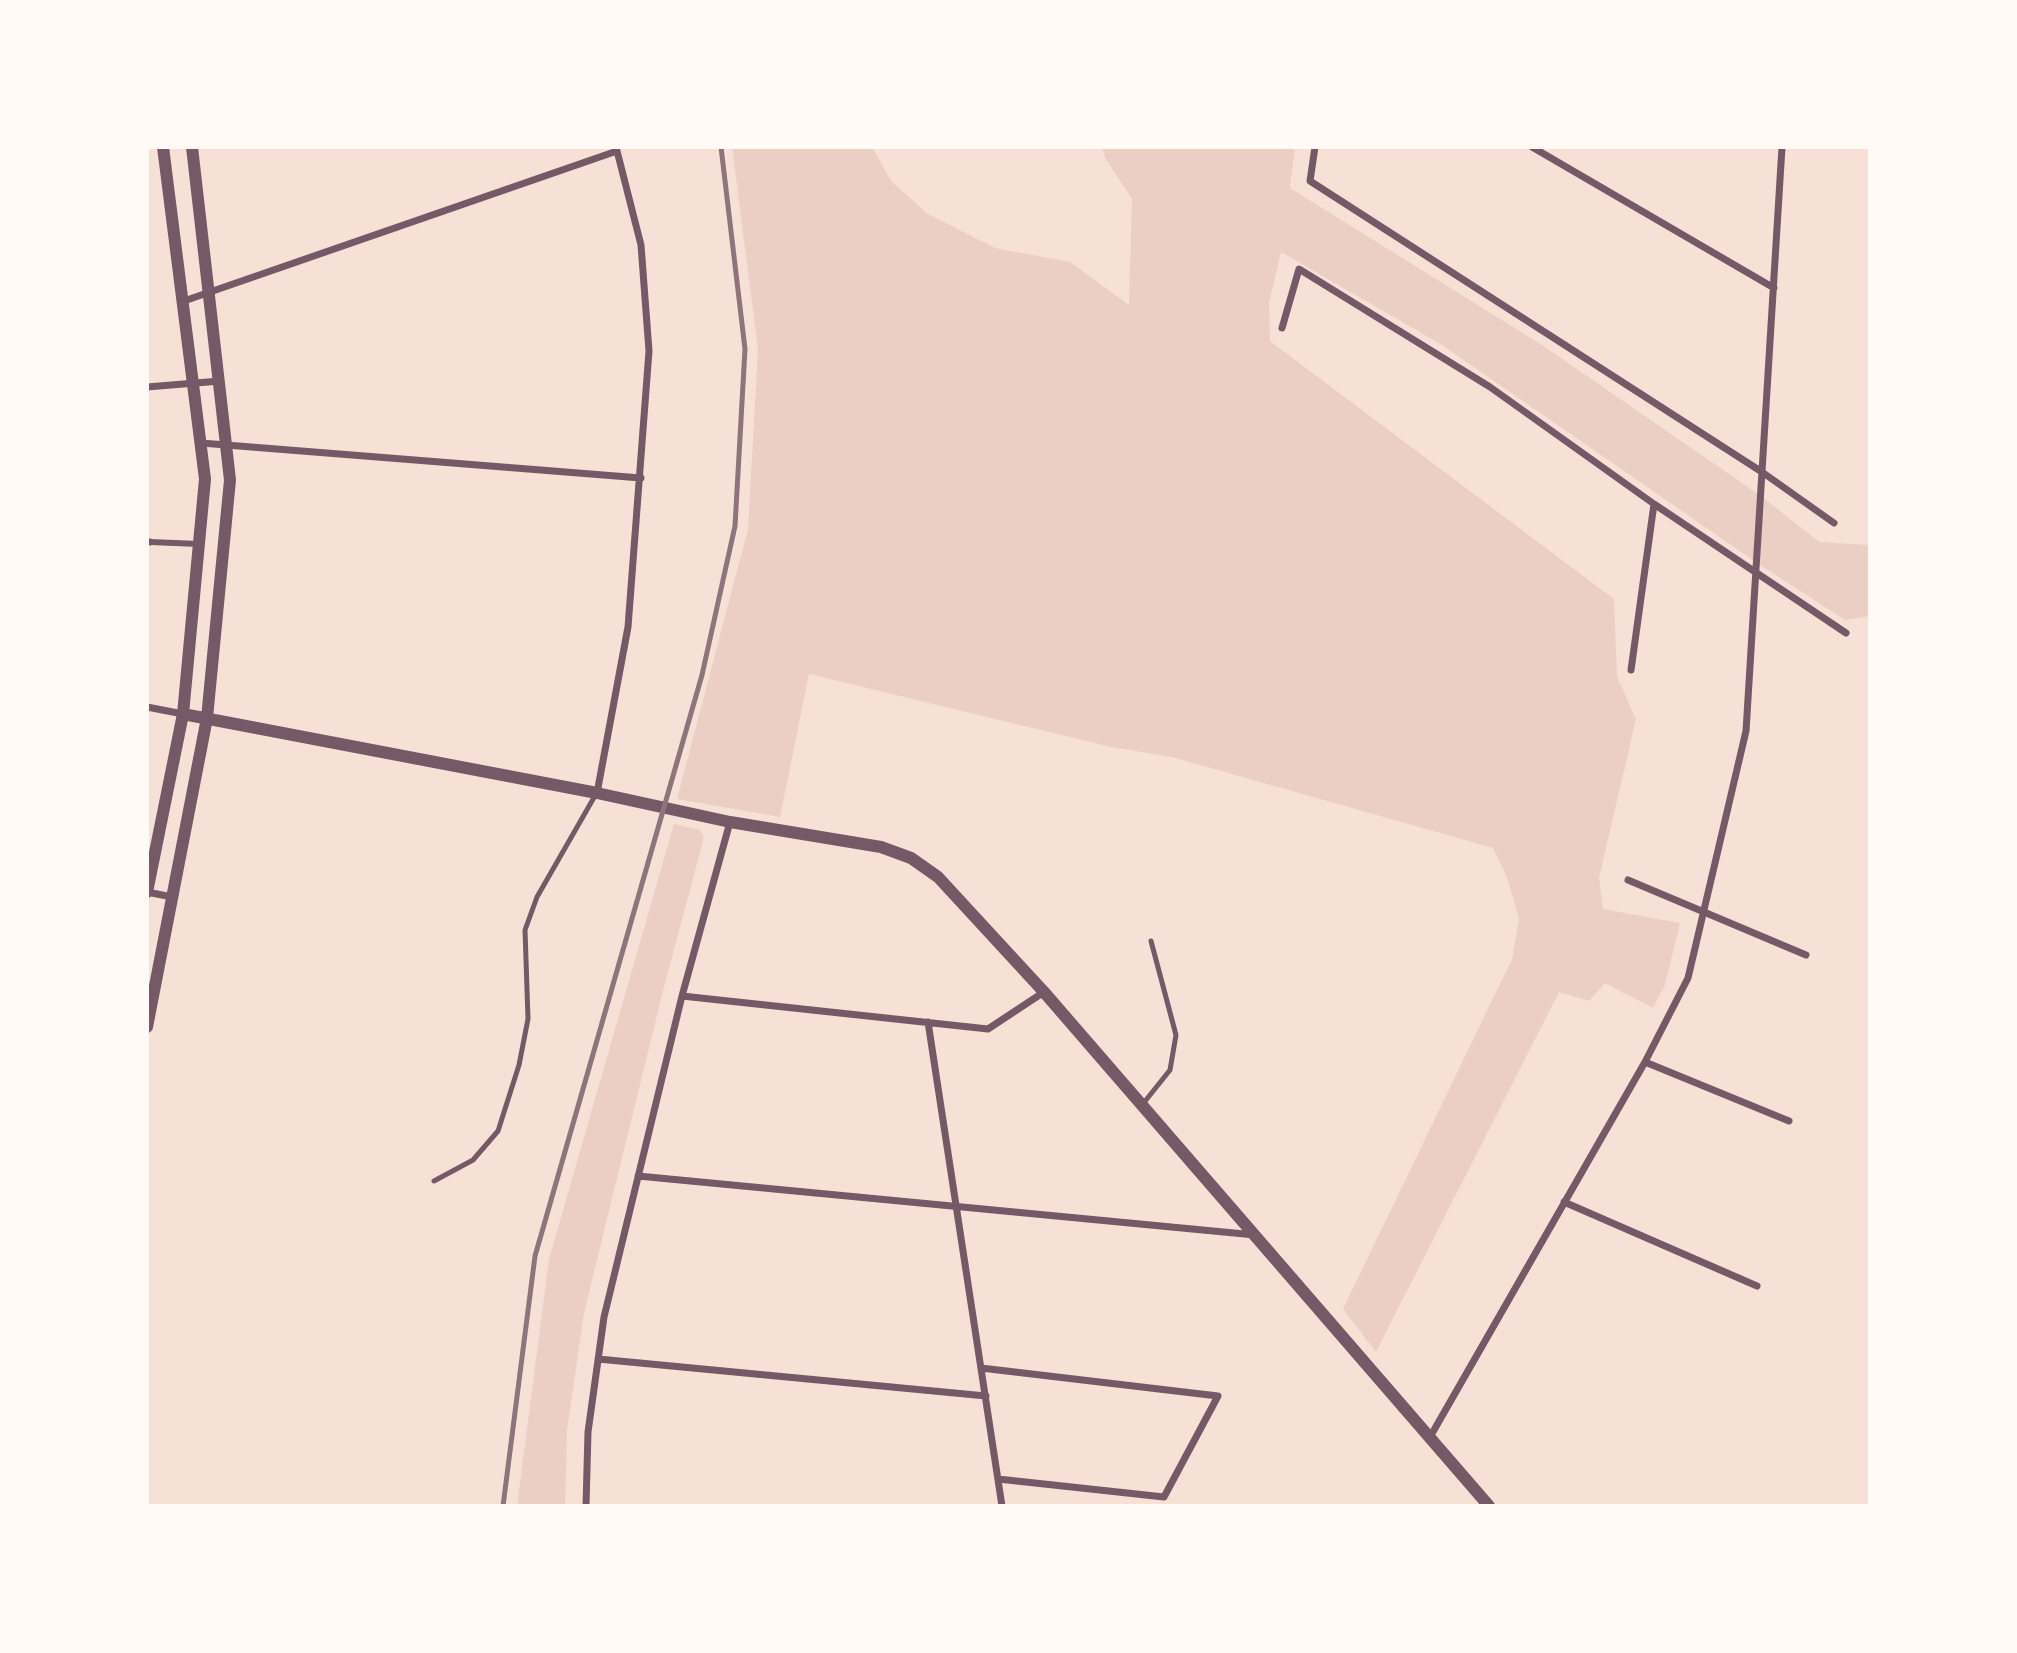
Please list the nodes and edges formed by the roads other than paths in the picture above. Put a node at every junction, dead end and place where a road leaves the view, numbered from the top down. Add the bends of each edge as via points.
1 (163, 147) edge
2 (192, 147) edge
3 (1315, 147) edge
4 (1532, 147) edge
5 (1782, 147) edge
6 (617, 149) edge
7 (1774, 288) junction
8 (210, 293) junction
9 (184, 301) junction
10 (1282, 328) dead end
11 (220, 381) junction
12 (194, 383) junction
13 (147, 387) edge
14 (201, 443) junction
15 (227, 444) junction
16 (1762, 472) junction
17 (641, 478) junction
18 (1654, 504) junction
19 (1834, 523) dead end
20 (149, 542) edge
21 (199, 544) junction
22 (1756, 573) junction
23 (1846, 633) dead end
24 (1631, 670) dead end
25 (147, 707) edge
26 (183, 713) junction
27 (207, 718) junction
28 (597, 793) junction
29 (730, 822) junction
30 (1628, 880) dead end
31 (147, 892) edge
32 (172, 897) junction
33 (1705, 912) junction
34 (1151, 941) dead end
35 (1806, 955) dead end
36 (1044, 992) junction
37 (682, 996) junction
38 (928, 1022) junction
39 (147, 1027) edge
40 (1645, 1062) junction
41 (1142, 1105) junction
42 (1789, 1121) dead end
43 (638, 1176) junction
44 (434, 1181) dead end
45 (1564, 1202) junction
46 (957, 1209) junction
47 (1256, 1235) junction
48 (1757, 1286) dead end
49 (598, 1359) junction
50 (981, 1368) junction
51 (986, 1396) junction
52 (1430, 1437) junction
53 (998, 1479) junction
54 (586, 1506) edge
55 (1002, 1506) edge
56 (1489, 1506) edge

1 - 9 street
2 - 8 street
3 - 16 street via 1310,181
4 - 7 street
5 - 7 street
6 - 8 street
6 - 17 street via 642,258 649,351
7 - 16 street
8 - 9 street
8 - 11 street
9 - 12 street
10 - 18 street via 1299,269 1490,387
11 - 12 street
11 - 15 street
12 - 13 street
12 - 14 street
14 - 15 street
14 - 21 street via 205,479
15 - 17 street
15 - 27 street via 230,480
16 - 19 street
16 - 22 street
17 - 28 street via 628,627
18 - 22 street
18 - 24 street
20 - 21 street
21 - 26 street
22 - 23 street
22 - 33 street via 1746,732
25 - 26 street
26 - 27 street
26 - 31 street
27 - 28 street
27 - 32 street
28 - 29 street
28 - 44 lane via 537,897 525,930 528,1019 498,1131 473,1160
29 - 36 street via 881,847 911,858 939,877
29 - 37 street
30 - 33 street
31 - 32 street
32 - 39 street
33 - 35 street
33 - 40 street via 1688,978
34 - 41 lane via 1176,1035 1170,1070
36 - 38 street via 988,1029
36 - 41 street
37 - 38 street
37 - 43 street
38 - 46 street
40 - 42 street
40 - 45 street
41 - 47 street
43 - 46 street
43 - 49 street
45 - 48 street
45 - 52 street
46 - 47 street
46 - 50 street
47 - 52 street
49 - 51 street
49 - 54 street via 588,1432
50 - 51 street
50 - 53 street via 1218,1396 1164,1497
51 - 53 street
52 - 56 street
53 - 55 street

